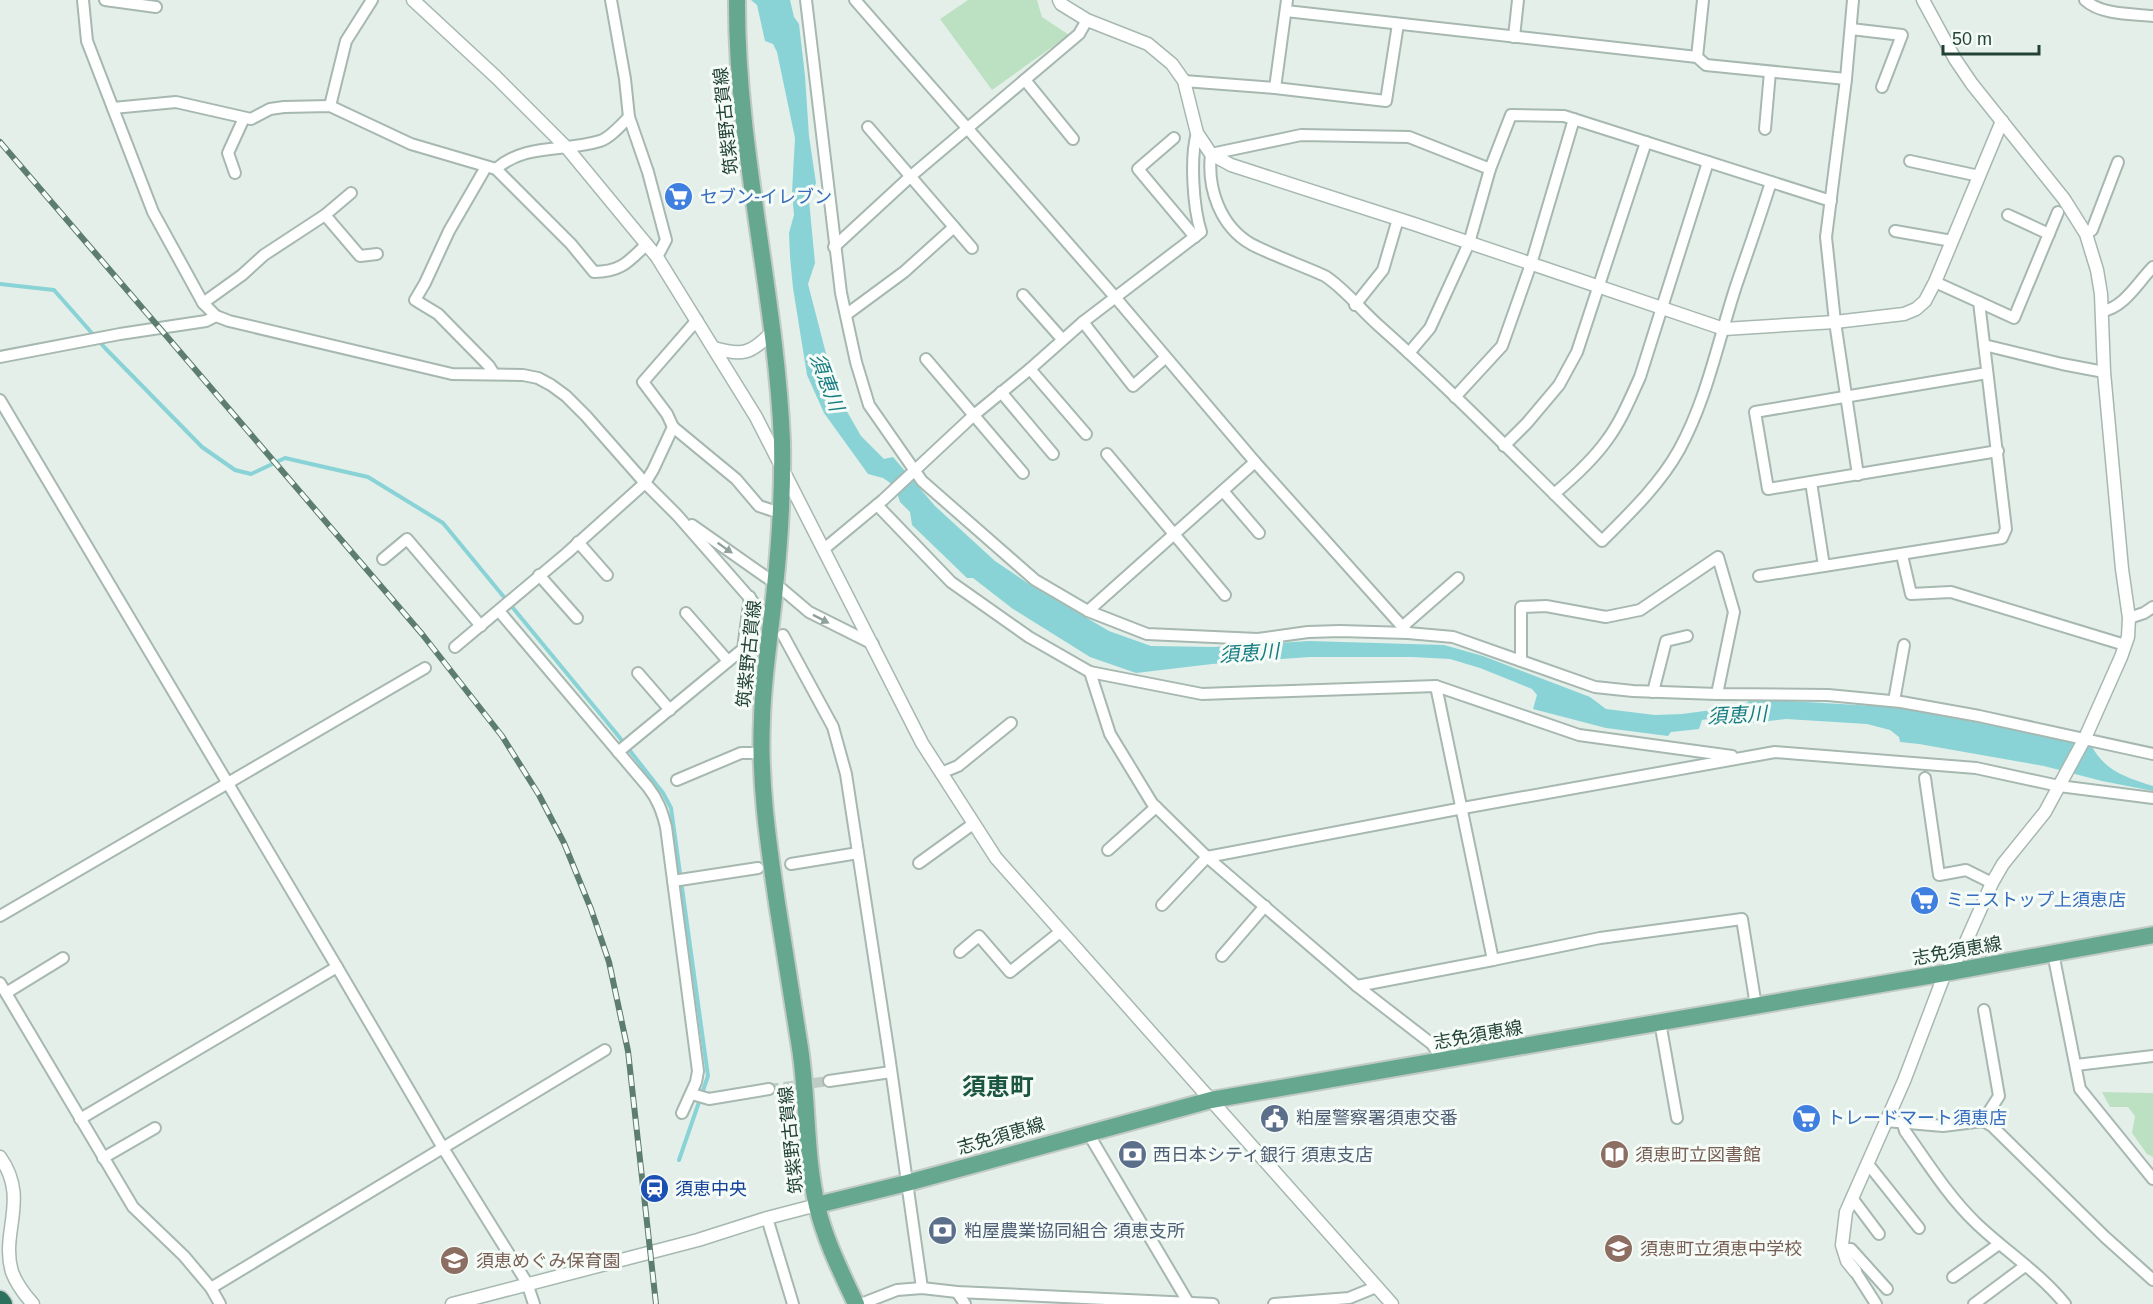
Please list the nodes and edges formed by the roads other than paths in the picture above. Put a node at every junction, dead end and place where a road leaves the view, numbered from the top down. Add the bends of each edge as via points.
1 (83, 0) edge
2 (105, 0) edge
3 (372, 0) edge
4 (413, 0) edge
5 (611, 0) edge
6 (736, 0) edge
7 (806, 0) edge
8 (855, 0) edge
9 (1059, 0) edge
10 (1518, 0) edge
11 (1703, 0) edge
12 (1853, 0) edge
13 (1923, 0) edge
14 (2085, 0) edge
15 (1287, 6) edge
16 (156, 7) dead end
17 (2153, 16) edge
18 (1087, 20) junction
19 (1398, 24) junction
20 (1851, 29) junction
21 (1514, 37) junction
22 (1698, 57) junction
23 (1770, 72) junction
24 (1846, 79) junction
25 (1025, 80) junction
26 (1184, 81) junction
27 (1882, 87) dead end
28 (1275, 88) junction
29 (330, 106) junction
30 (113, 108) junction
31 (629, 117) junction
32 (244, 118) junction
33 (1574, 119) junction
34 (2002, 121) junction
35 (868, 128) dead end
36 (968, 129) junction
37 (1765, 129) dead end
38 (1197, 133) junction
39 (1174, 138) dead end
40 (1073, 139) dead end
41 (1647, 142) junction
42 (567, 148) junction
43 (1211, 154) junction
44 (1910, 161) dead end
45 (1708, 162) junction
46 (2118, 162) dead end
47 (491, 168) junction
48 (1490, 169) junction
49 (235, 173) dead end
50 (911, 176) junction
51 (1979, 176) junction
52 (1771, 182) junction
53 (351, 193) dead end
54 (1831, 201) junction
55 (2058, 212) dead end
56 (326, 215) junction
57 (2008, 215) dead end
58 (1398, 219) junction
59 (954, 227) junction
60 (1894, 231) dead end
61 (2049, 234) junction
62 (2086, 234) junction
63 (1195, 237) junction
64 (1952, 241) junction
65 (1469, 243) junction
66 (647, 244) junction
67 (834, 247) junction
68 (972, 248) dead end
69 (377, 254) dead end
70 (657, 257) junction
71 (1531, 264) junction
72 (2153, 267) edge
73 (1935, 282) junction
74 (1598, 286) junction
75 (1023, 295) dead end
76 (1115, 297) junction
77 (1979, 302) junction
78 (203, 303) junction
79 (1355, 305) junction
80 (1661, 308) junction
81 (2102, 311) junction
82 (847, 314) junction
83 (216, 316) junction
84 (697, 320) junction
85 (1083, 322) junction
86 (1835, 322) junction
87 (1724, 329) junction
88 (771, 333) junction
89 (1062, 339) junction
90 (1984, 345) junction
91 (714, 348) junction
92 (1409, 353) junction
93 (0, 357) edge
94 (1165, 358) junction
95 (926, 359) dead end
96 (1030, 369) junction
97 (2104, 372) junction
98 (1988, 373) junction
99 (494, 374) junction
100 (1001, 392) junction
101 (1846, 396) junction
102 (1455, 397) junction
103 (0, 400) edge
104 (974, 415) junction
105 (673, 427) junction
106 (1086, 434) dead end
107 (1504, 446) junction
108 (1998, 451) junction
109 (1053, 454) dead end
110 (1107, 454) dead end
111 (1255, 462) junction
112 (783, 469) junction
113 (914, 473) junction
114 (1023, 473) dead end
115 (1858, 475) junction
116 (1811, 482) junction
117 (645, 483) junction
118 (1223, 491) junction
119 (1554, 494) junction
120 (880, 503) junction
121 (780, 513) junction
122 (677, 514) junction
123 (1259, 533) dead end
124 (1174, 535) junction
125 (578, 542) junction
126 (824, 549) junction
127 (1902, 555) junction
128 (383, 559) dead end
129 (1824, 566) junction
130 (539, 575) junction
131 (607, 575) dead end
132 (1759, 576) dead end
133 (1458, 578) dead end
134 (776, 585) junction
135 (1226, 595) dead end
136 (750, 597) junction
137 (2153, 607) edge
138 (499, 611) junction
139 (761, 611) dead end
140 (1088, 611) junction
141 (686, 613) dead end
142 (577, 618) dead end
143 (2129, 618) junction
144 (481, 626) junction
145 (1405, 630) junction
146 (783, 635) dead end
147 (1687, 636) dead end
148 (873, 644) junction
149 (1904, 645) dead end
150 (2126, 645) junction
151 (455, 647) dead end
152 (728, 661) junction
153 (1521, 661) junction
154 (425, 668) dead end
155 (1090, 672) junction
156 (638, 673) dead end
157 (1436, 686) junction
158 (1653, 692) junction
159 (1717, 694) junction
160 (1894, 701) junction
161 (670, 710) junction
162 (1011, 723) dead end
163 (2083, 742) junction
164 (618, 752) junction
165 (761, 753) junction
166 (2153, 754) edge
167 (1742, 758) junction
168 (941, 773) junction
169 (1924, 778) dead end
170 (677, 780) dead end
171 (228, 785) junction
172 (2059, 786) junction
173 (2153, 798) edge
174 (1156, 807) junction
175 (1462, 808) junction
176 (973, 824) junction
177 (1108, 850) dead end
178 (858, 853) junction
179 (1207, 856) junction
180 (919, 863) dead end
181 (791, 864) dead end
182 (758, 868) dead end
183 (673, 881) junction
184 (1992, 883) junction
185 (1162, 905) dead end
186 (1265, 906) junction
187 (0, 916) edge
188 (1060, 932) junction
189 (2153, 935) edge
190 (960, 952) dead end
191 (2053, 953) junction
192 (1222, 956) dead end
193 (63, 958) dead end
194 (1493, 960) junction
195 (337, 966) junction
196 (1945, 973) junction
197 (1358, 986) junction
198 (3, 988) edge
199 (1756, 1006) junction
200 (1984, 1010) dead end
201 (1660, 1022) junction
202 (605, 1050) dead end
203 (2153, 1056) edge
204 (1443, 1061) junction
205 (2076, 1065) junction
206 (891, 1072) junction
207 (829, 1081) tunnel mouth
208 (769, 1089) tunnel mouth
209 (692, 1094) junction
210 (1211, 1100) junction
211 (682, 1113) dead end
212 (1677, 1118) dead end
213 (80, 1119) junction
214 (1886, 1121) junction
215 (1983, 1121) junction
216 (1903, 1124) junction
217 (155, 1128) dead end
218 (1088, 1132) junction
219 (443, 1148) junction
220 (0, 1157) edge
221 (103, 1158) junction
222 (1868, 1164) junction
223 (2153, 1179) edge
224 (907, 1183) junction
225 (1852, 1198) junction
226 (817, 1205) junction
227 (767, 1218) junction
228 (1919, 1228) dead end
229 (1879, 1234) dead end
230 (1999, 1244) junction
231 (1843, 1249) junction
232 (2025, 1266) junction
233 (1855, 1271) joint
234 (1953, 1277) dead end
235 (2153, 1280) edge
236 (527, 1283) junction
237 (1376, 1287) junction
238 (211, 1288) junction
239 (922, 1288) junction
240 (1887, 1289) dead end
241 (957, 1292) junction
242 (0, 1300) edge
243 (1188, 1302) junction
244 (1199, 1303) edge
245 (3, 1304) edge
246 (33, 1304) edge
247 (220, 1304) edge
248 (452, 1304) edge
249 (534, 1304) edge
250 (793, 1304) edge
251 (856, 1304) edge
252 (861, 1304) edge
253 (965, 1304) edge
254 (1213, 1304) edge
255 (1274, 1304) edge
256 (1392, 1304) edge
257 (1876, 1304) edge
258 (1974, 1304) edge
259 (2064, 1304) edge

1 - 30 street via 87,41
2 - 16 street
3 - 29 street via 346,41
4 - 42 street
5 - 31 street
6 - 88 main road, 筑紫野古賀線 via 747,140
7 - 67 street
8 - 36 street
9 - 18 street
10 - 21 street
11 - 22 street
12 - 20 street
13 - 34 street via 1955,59
14 - 17 street via 2114,12
15 - 19 street
15 - 28 street
18 - 25 street via 1079,34
18 - 26 street via 1148,44 1172,64
19 - 21 street
19 - 28 street via 1386,101
20 - 24 street
20 - 27 street via 1902,35
21 - 22 street
22 - 23 street via 1706,65
23 - 24 street
23 - 37 street
24 - 54 street
25 - 36 street
25 - 40 street
26 - 28 street
26 - 38 street
29 - 32 street via 284,107
29 - 47 street via 411,144
30 - 32 street via 176,102
30 - 78 street via 153,212
31 - 42 street via 603,141
31 - 70 street via 666,240
32 - 49 street via 228,153
33 - 41 street
33 - 48 street via 1511,115
33 - 71 street
34 - 51 street
34 - 62 street via 2064,199
35 - 50 street
36 - 50 street
36 - 76 street
38 - 43 street
38 - 63 street via 1192,148 1201,232
39 - 63 street via 1138,170
41 - 45 street
41 - 74 street
42 - 47 street via 528,152
42 - 66 street
43 - 48 street via 1301,135 1409,138
43 - 58 street via 1231,165
43 - 79 street via 1213,194 1231,226 1250,243 1336,283
44 - 51 street
45 - 52 street
45 - 80 street
46 - 62 street via 2092,230
47 - 66 street via 571,244 594,272 610,272 628,263
47 - 99 street via 448,231 415,300 438,314
48 - 65 street
50 - 59 street
50 - 67 street
51 - 64 street
52 - 54 street
52 - 87 street
53 - 56 street
54 - 86 street via 1826,237
55 - 61 street
56 - 69 street via 360,256
56 - 78 street via 264,255
57 - 61 street
58 - 65 street
58 - 79 street via 1383,270
59 - 68 street
59 - 82 street via 904,272
60 - 64 street
61 - 77 street via 2014,318
62 - 81 street via 2097,270
63 - 76 street
64 - 73 street
65 - 71 street
65 - 92 street via 1430,328
66 - 70 street
67 - 82 street
70 - 84 street
71 - 74 street
71 - 102 street via 1502,346
72 - 81 street via 2112,310
73 - 77 street
73 - 86 street via 1925,300 1910,311
74 - 80 street
74 - 107 street via 1577,352 1559,385
75 - 89 street
76 - 85 street
76 - 94 street
77 - 90 street
78 - 83 street
79 - 92 street
80 - 87 street
80 - 119 street via 1640,377 1625,410 1601,448
81 - 97 street
82 - 113 street via 869,405
83 - 93 street via 206,321
83 - 99 street via 452,374
84 - 91 street
84 - 105 street via 643,382
85 - 89 street
85 - 94 street via 1133,386
86 - 87 street
86 - 101 street
87 - 119 street via 1704,392 1679,449 1662,476 1602,541
88 - 91 street via 750,352
88 - 112 main road, 筑紫野古賀線 via 779,387
89 - 96 street
90 - 97 street
90 - 98 street
91 - 112 street
92 - 102 street
94 - 111 street
95 - 104 street
96 - 100 street
96 - 106 street
97 - 143 street
98 - 101 street
98 - 108 street
99 - 117 street via 538,378 566,396
100 - 104 street
100 - 109 street
101 - 115 street
101 - 116 street via 1755,412 1768,489
102 - 107 street
103 - 171 street
104 - 113 street
104 - 114 street
105 - 117 street
105 - 121 street via 736,479 759,506
107 - 119 street
108 - 115 street
108 - 127 street via 2006,529 2002,538
110 - 124 street
111 - 118 street
111 - 145 street
112 - 121 main road, 筑紫野古賀線
112 - 126 street
113 - 120 street
113 - 140 street via 1035,580
115 - 116 street
116 - 129 street
117 - 122 street
117 - 125 street
118 - 123 street
118 - 124 street
120 - 126 street
120 - 155 street via 951,582 1029,637
121 - 134 main road, 筑紫野古賀線
122 -> 134 street
122 - 136 street
124 - 135 street
124 - 140 street
125 - 130 street
125 - 131 street
126 - 148 street
127 - 129 street
127 - 150 street via 1911,594 1951,592
128 - 144 street via 407,539
129 - 132 street
130 - 138 street
130 - 142 street
133 - 145 street
134 -> 148 street via 809,612
134 - 165 main road, 筑紫野古賀線 via 764,679
136 - 139 street
136 - 152 street via 743,649
137 - 143 street
138 - 144 street
138 - 164 street
140 - 145 street via 1147,634 1257,639 1308,632
141 - 152 street
143 - 150 street
144 - 151 street
145 - 153 street via 1453,637
146 - 178 street via 834,727
147 - 158 street via 1665,641
148 - 168 street
149 - 160 street
150 - 163 street
152 - 161 street
153 - 158 street via 1595,687
153 - 159 street via 1521,607 1546,606 1606,617 1640,610 1718,557 1734,612
154 - 171 street
155 - 157 street via 1202,694
155 - 174 street via 1110,734
156 - 161 street
157 - 167 street via 1579,735
157 - 175 street
158 - 159 street
159 - 160 street via 1828,695
160 - 163 street via 1979,716
161 - 164 street
162 - 168 street via 958,766
163 - 166 street
163 - 172 street
164 - 183 street via 660,806
165 - 170 street via 741,753
165 - 226 main road, 筑紫野古賀線 via 767,837 804,1072
167 - 172 street via 1775,752 1976,768
167 - 175 street
168 - 176 street
169 - 184 street via 1939,875 1966,870
171 - 187 street
171 - 195 street
172 - 173 street
172 - 184 street via 2045,812
174 - 177 street
174 - 179 street
175 - 179 street
175 - 194 street
176 - 180 street
176 - 188 street via 996,858
178 - 181 street
178 - 206 street
179 - 185 street
179 - 186 street
182 - 183 street
183 - 209 street via 698,1071
184 - 196 street via 1961,953
186 - 192 street
186 - 197 street
188 - 190 street via 1010,972 979,936
188 - 210 street
189 - 191 main road, 志免須恵線
191 - 196 main road, 志免須恵線
191 - 205 street
193 - 198 street
194 - 197 street
194 - 199 street via 1600,938 1742,919
195 - 213 street
195 - 219 street
196 - 199 main road, 志免須恵線
196 - 214 street
197 - 204 street via 1432,1044
198 - 213 street
199 - 201 main road, 志免須恵線
200 - 215 street via 1999,1096
201 - 204 main road, 志免須恵線
201 - 212 street
202 - 219 street
203 - 205 street
204 - 210 main road, 志免須恵線
205 - 223 street via 2080,1089
206 - 207 street
206 - 224 street
208 - 209 street via 709,1099
209 - 211 street
210 - 218 main road, 志免須恵線
210 - 237 street
213 - 221 street
214 - 216 street
214 - 222 street
215 - 216 street via 1943,1126
215 - 235 street
216 - 230 street via 1951,1196
217 - 221 street
218 - 224 main road, 志免須恵線
218 - 243 street
219 - 236 street
219 - 238 street
220 - 246 street via 13,1181 15,1196 11,1270
221 - 238 street via 133,1207
222 - 225 street
222 - 228 street
224 - 226 main road, 志免須恵線
224 - 239 street
225 - 229 street
225 - 231 street via 1843,1226
226 - 227 street
226 - 251 main road, 筑紫野古賀線 via 836,1263
227 - 236 street via 698,1240
227 - 250 street
230 - 232 street
230 - 234 street
231 - 233 street
231 - 240 street via 1851,1249
232 - 258 street
232 - 259 street
233 - 257 street
236 - 248 street
236 - 249 street
237 - 255 street via 1349,1298
237 - 256 street
238 - 247 street
239 - 241 street
239 - 252 street via 897,1290
241 - 243 street
241 - 253 street
242 - 245 highway
243 - 244 street
244 - 254 street

